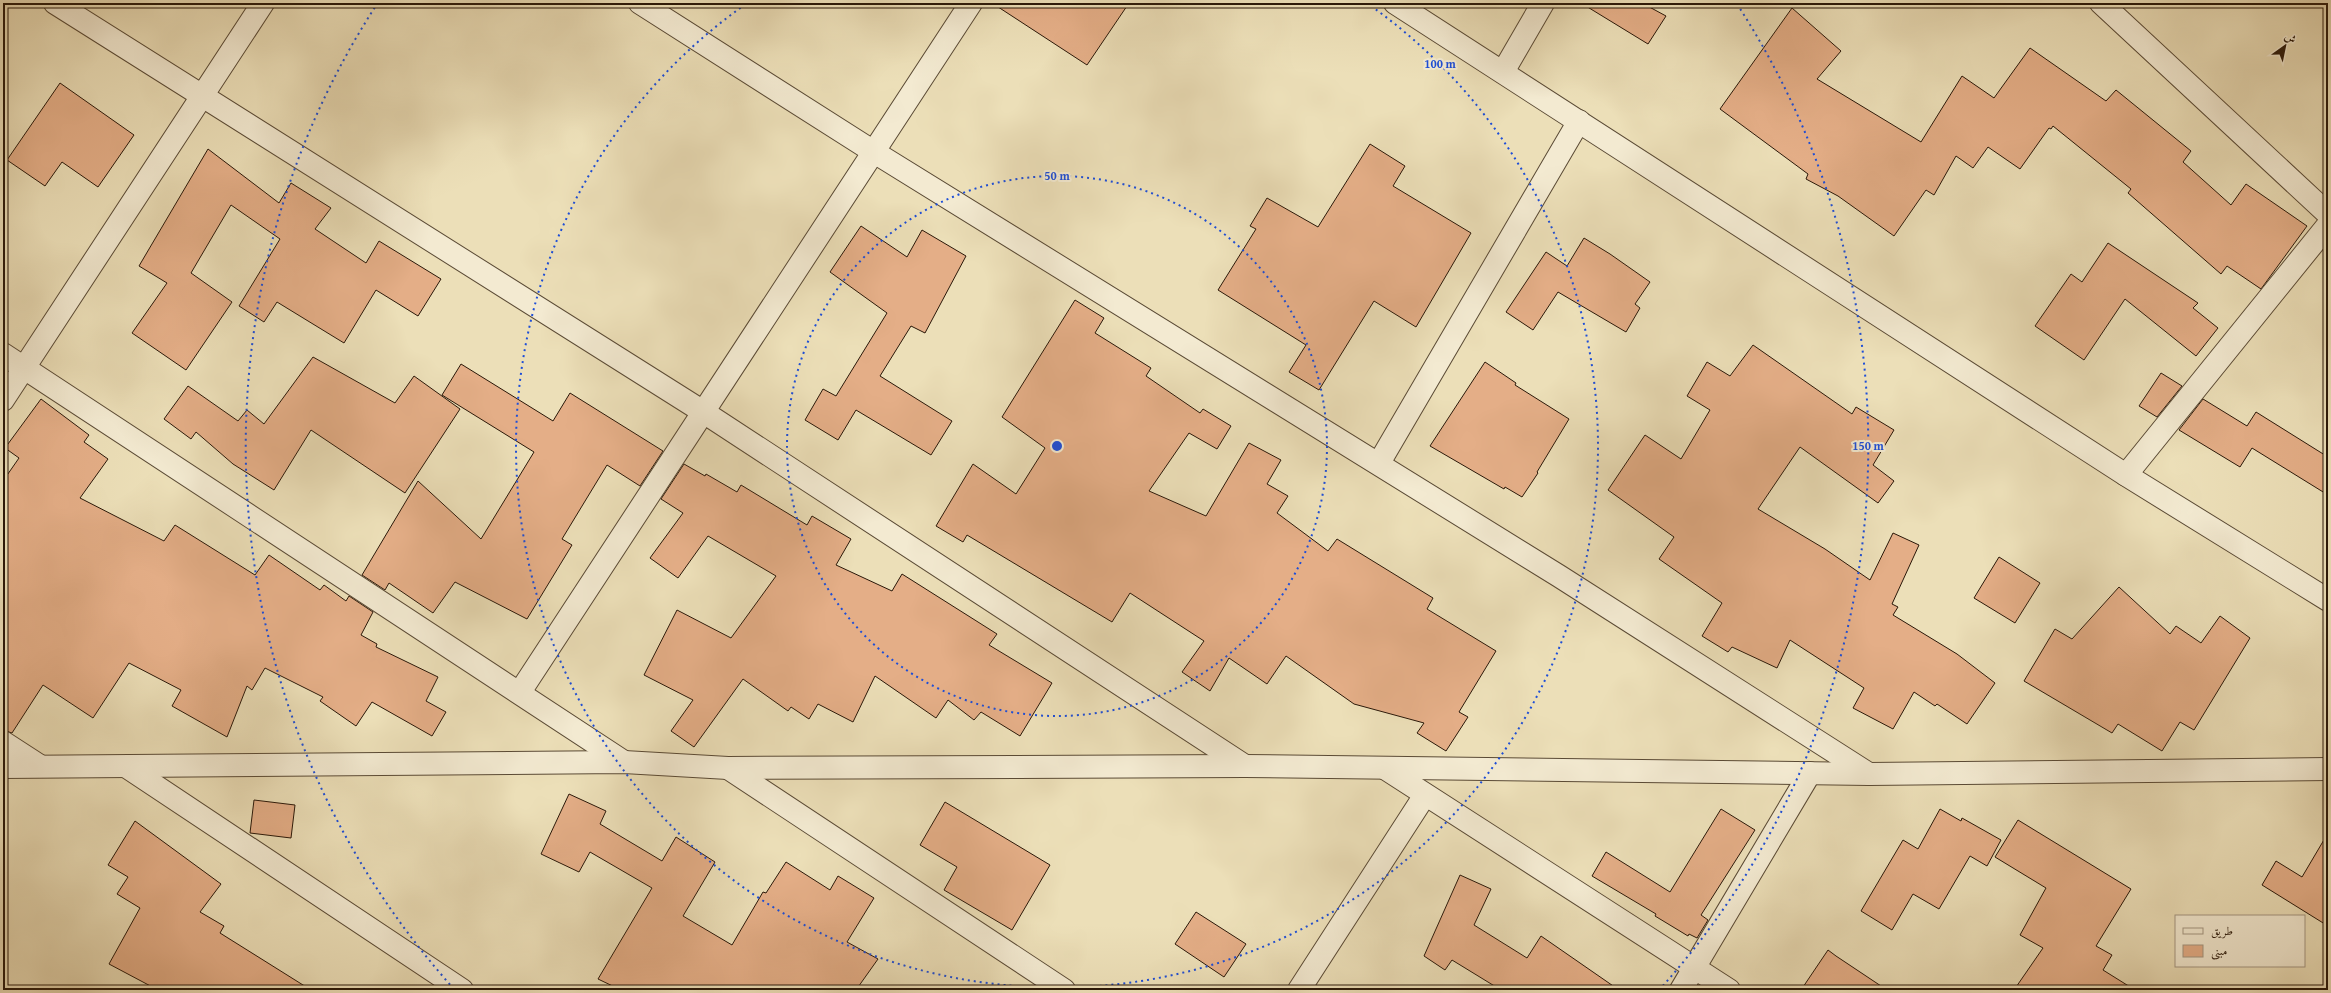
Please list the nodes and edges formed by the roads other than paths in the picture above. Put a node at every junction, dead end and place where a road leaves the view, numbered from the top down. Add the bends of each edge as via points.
1 (55, 3) edge
2 (263, 3) edge
3 (640, 3) edge
4 (971, 3) edge
5 (1395, 3) edge
6 (1544, 3) edge
7 (2101, 3) edge
8 (1503, 72) junction
9 (202, 96) junction
10 (1579, 121) junction
11 (874, 152) junction
12 (2328, 214) edge
13 (2328, 225) edge
14 (3, 354) edge
15 (24, 367) junction
16 (3, 400) edge
17 (705, 412) junction
18 (1379, 463) junction
19 (2126, 475) junction
20 (2328, 600) edge
21 (520, 692) junction
22 (3, 742) edge
23 (624, 762) junction
24 (40, 766) junction
25 (1245, 766) junction
26 (3, 767) edge
27 (127, 767) junction
28 (728, 768) junction
29 (1386, 769) junction
30 (2328, 769) edge
31 (1810, 773) junction
32 (1869, 774) junction
33 (1425, 795) junction
34 (1696, 968) junction
35 (456, 988) edge
36 (1064, 990) edge
37 (1299, 990) edge
38 (1682, 990) edge
39 (1729, 990) edge

1 - 9 street
2 - 9 street
3 - 11 street
4 - 11 street
5 - 8 street
6 - 8 street
7 - 12 street
8 - 10 street
9 - 15 street
9 - 17 street
10 - 18 street
10 - 19 street
11 - 17 street
11 - 18 street
13 - 19 street
14 - 15 street
15 - 16 street
15 - 21 street
17 - 21 street
17 - 25 street
18 - 32 street
19 - 20 street
21 - 23 street
22 - 24 street
23 - 27 street
23 - 28 street
24 - 26 street
24 - 27 street
25 - 28 street
25 - 29 street
27 - 35 street
28 - 36 street
29 - 31 street
29 - 33 street
30 - 32 street
31 - 32 street
31 - 34 street
33 - 34 street
33 - 37 street
34 - 38 street
34 - 39 street

